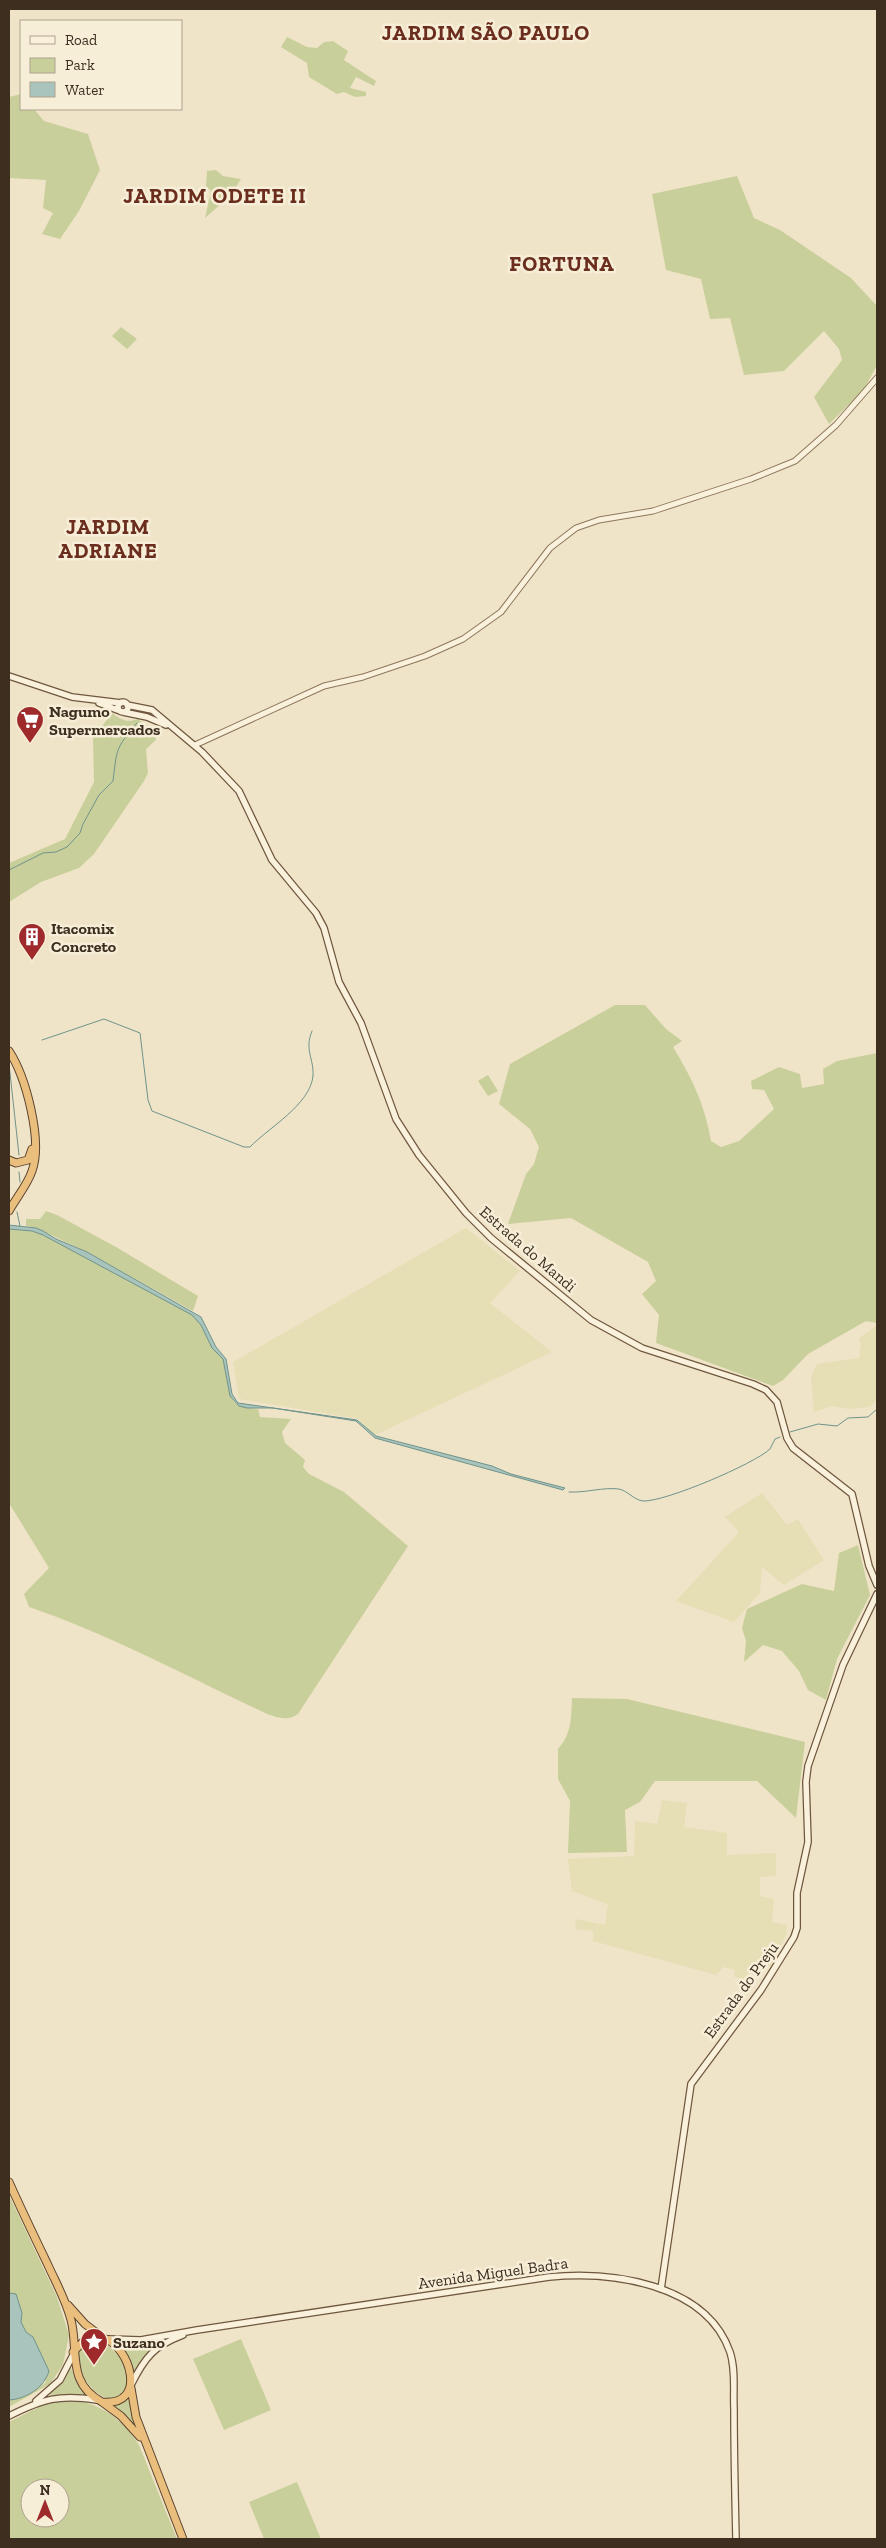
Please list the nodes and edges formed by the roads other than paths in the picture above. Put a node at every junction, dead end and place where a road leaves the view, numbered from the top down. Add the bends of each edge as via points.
1 (877, 378) edge
2 (9, 676) edge
3 (95, 701) junction
4 (124, 704) junction
5 (122, 712) junction
6 (179, 732) junction
7 (195, 746) junction
8 (10, 1054) edge
9 (34, 1142) junction
10 (9, 1160) edge
11 (9, 1211) edge
12 (877, 1585) edge
13 (877, 1594) edge
14 (9, 2182) edge
15 (661, 2289) junction
16 (65, 2301) junction
17 (197, 2330) junction
18 (104, 2338) junction
19 (73, 2353) junction
20 (131, 2386) junction
21 (100, 2401) junction
22 (33, 2404) junction
23 (9, 2416) edge
24 (146, 2446) junction
25 (183, 2539) edge
26 (736, 2539) edge

1 - 7 street via 836,425 795,461 751,479 653,510 599,520 576,528 550,548 501,612 463,639 363,677 324,686
2 - 3 main road, Estrada do Mandi via 72,697
3 - 4 main road, Estrada do Mandi
3 - 5 main road, Estrada do Mandi
4 - 5 main road via 118,706
4 - 6 main road, Estrada do Mandi via 152,710
5 - 6 main road, Estrada do Mandi via 152,718
6 - 7 main road, Estrada do Mandi
7 - 12 main road, Estrada do Mandi via 239,791 272,860 320,920 339,982 361,1023 391,1108 419,1155 466,1213 491,1238 585,1316 642,1348 753,1384 773,1396 793,1448 852,1494 869,1566
8 - 9 highway via 27,1087
9 - 10 highway via 28,1160 16,1163
9 - 11 highway via 32,1172
13 - 15 main road, Estrada do Preju via 843,1665 808,1766 807,1847 797,1893 794,1937 775,1970 691,2084
14 - 16 highway
15 - 17 main road, Avenida Miguel Badra via 626,2278 557,2276
15 - 26 main road, Avenida Miguel Badra via 708,2320 725,2341 731,2355
16 - 18 highway via 78,2317
16 - 19 highway via 73,2328
17 - 18 main road via 141,2340
17 - 20 main road via 171,2339 153,2350
18 - 19 highway via 87,2338
18 - 20 highway via 115,2346 127,2364
19 - 21 highway via 81,2380
19 - 22 main road via 55,2386
20 - 21 highway via 122,2399 110,2403
20 - 24 highway via 136,2417
21 - 22 main road via 64,2396
21 - 24 highway via 121,2416
22 - 23 main road
24 - 25 highway

